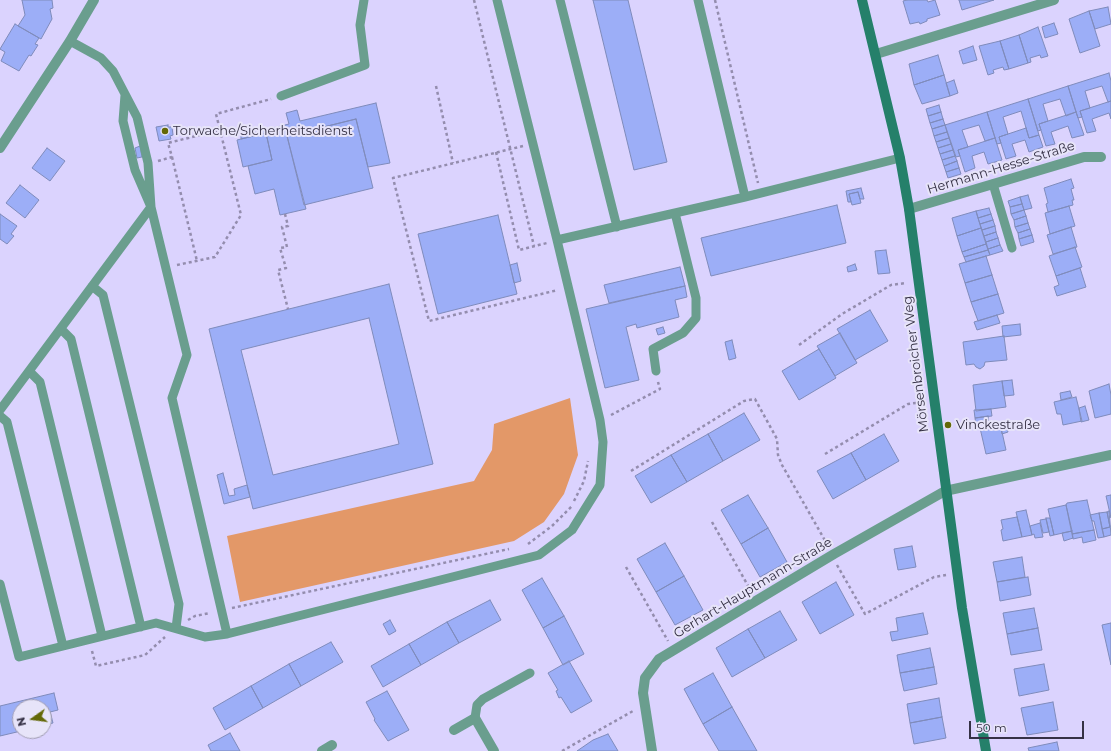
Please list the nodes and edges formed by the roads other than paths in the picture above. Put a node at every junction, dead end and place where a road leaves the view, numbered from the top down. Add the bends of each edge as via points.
1 (94, 0) edge
2 (364, 0) edge
3 (497, 0) edge
4 (560, 0) edge
5 (698, 0) edge
6 (862, 0) edge
7 (1054, 0) edge
8 (70, 40) junction
9 (876, 54) junction
10 (125, 95) junction
11 (281, 96) road end
12 (0, 148) edge
13 (1101, 157) dead end
14 (900, 158) junction
15 (993, 184) junction
16 (746, 197) junction
17 (151, 207) junction
18 (909, 209) junction
19 (675, 213) junction
20 (617, 227) junction
21 (557, 240) junction
22 (1012, 248) dead end
23 (92, 286) junction
24 (61, 329) junction
25 (29, 371) junction
26 (656, 371) road end
27 (0, 410) edge
28 (0, 416) edge
29 (1111, 455) edge
30 (945, 491) junction
31 (0, 584) edge
32 (141, 627) junction
33 (176, 628) junction
34 (227, 634) junction
35 (102, 636) junction
36 (63, 646) junction
37 (530, 673) dead end
38 (475, 718) junction
39 (454, 730) dead end
40 (332, 745) dead end
41 (322, 751) edge
42 (494, 751) edge
43 (652, 751) edge
44 (986, 751) edge

1 - 8 street
2 - 11 lane via 360,25 365,65
3 - 21 lane
4 - 20 lane
5 - 16 lane
6 - 9 street, Mörsenbroicher Weg
7 - 9 street
8 - 10 lane via 101,58 113,70
8 - 12 street
9 - 14 street, Mörsenbroicher Weg
10 - 17 lane via 137,117 148,163
10 - 17 lane via 123,121 135,170
13 - 15 street, Hermann-Hesse-Straße via 1084,157
14 - 16 lane
14 - 18 street, Mörsenbroicher Weg
15 - 18 street, Hermann-Hesse-Straße
15 - 22 lane
16 - 19 lane
17 - 23 lane
17 - 34 lane via 187,355 172,398
18 - 30 street, Mörsenbroicher Weg
19 - 20 lane
19 - 26 lane via 696,298 696,318 683,333 653,348
20 - 21 lane
21 - 34 lane via 603,442 600,485 572,530 539,555
23 - 24 lane
23 - 33 lane via 103,295 179,604
24 - 25 lane
24 - 32 lane via 71,338
25 - 27 lane
25 - 35 lane via 40,382
28 - 36 lane via 7,422
29 - 30 street
30 - 43 street, Gerhart-Hauptmann-Straße via 659,659 645,678 643,693
30 - 44 street, Mörsenbroicher Weg
31 - 36 lane via 19,657
32 - 33 lane via 156,623
32 - 35 lane
33 - 34 lane via 205,637
35 - 36 lane
37 - 38 lane via 483,700 477,705
38 - 39 street
38 - 42 street
40 - 41 street

